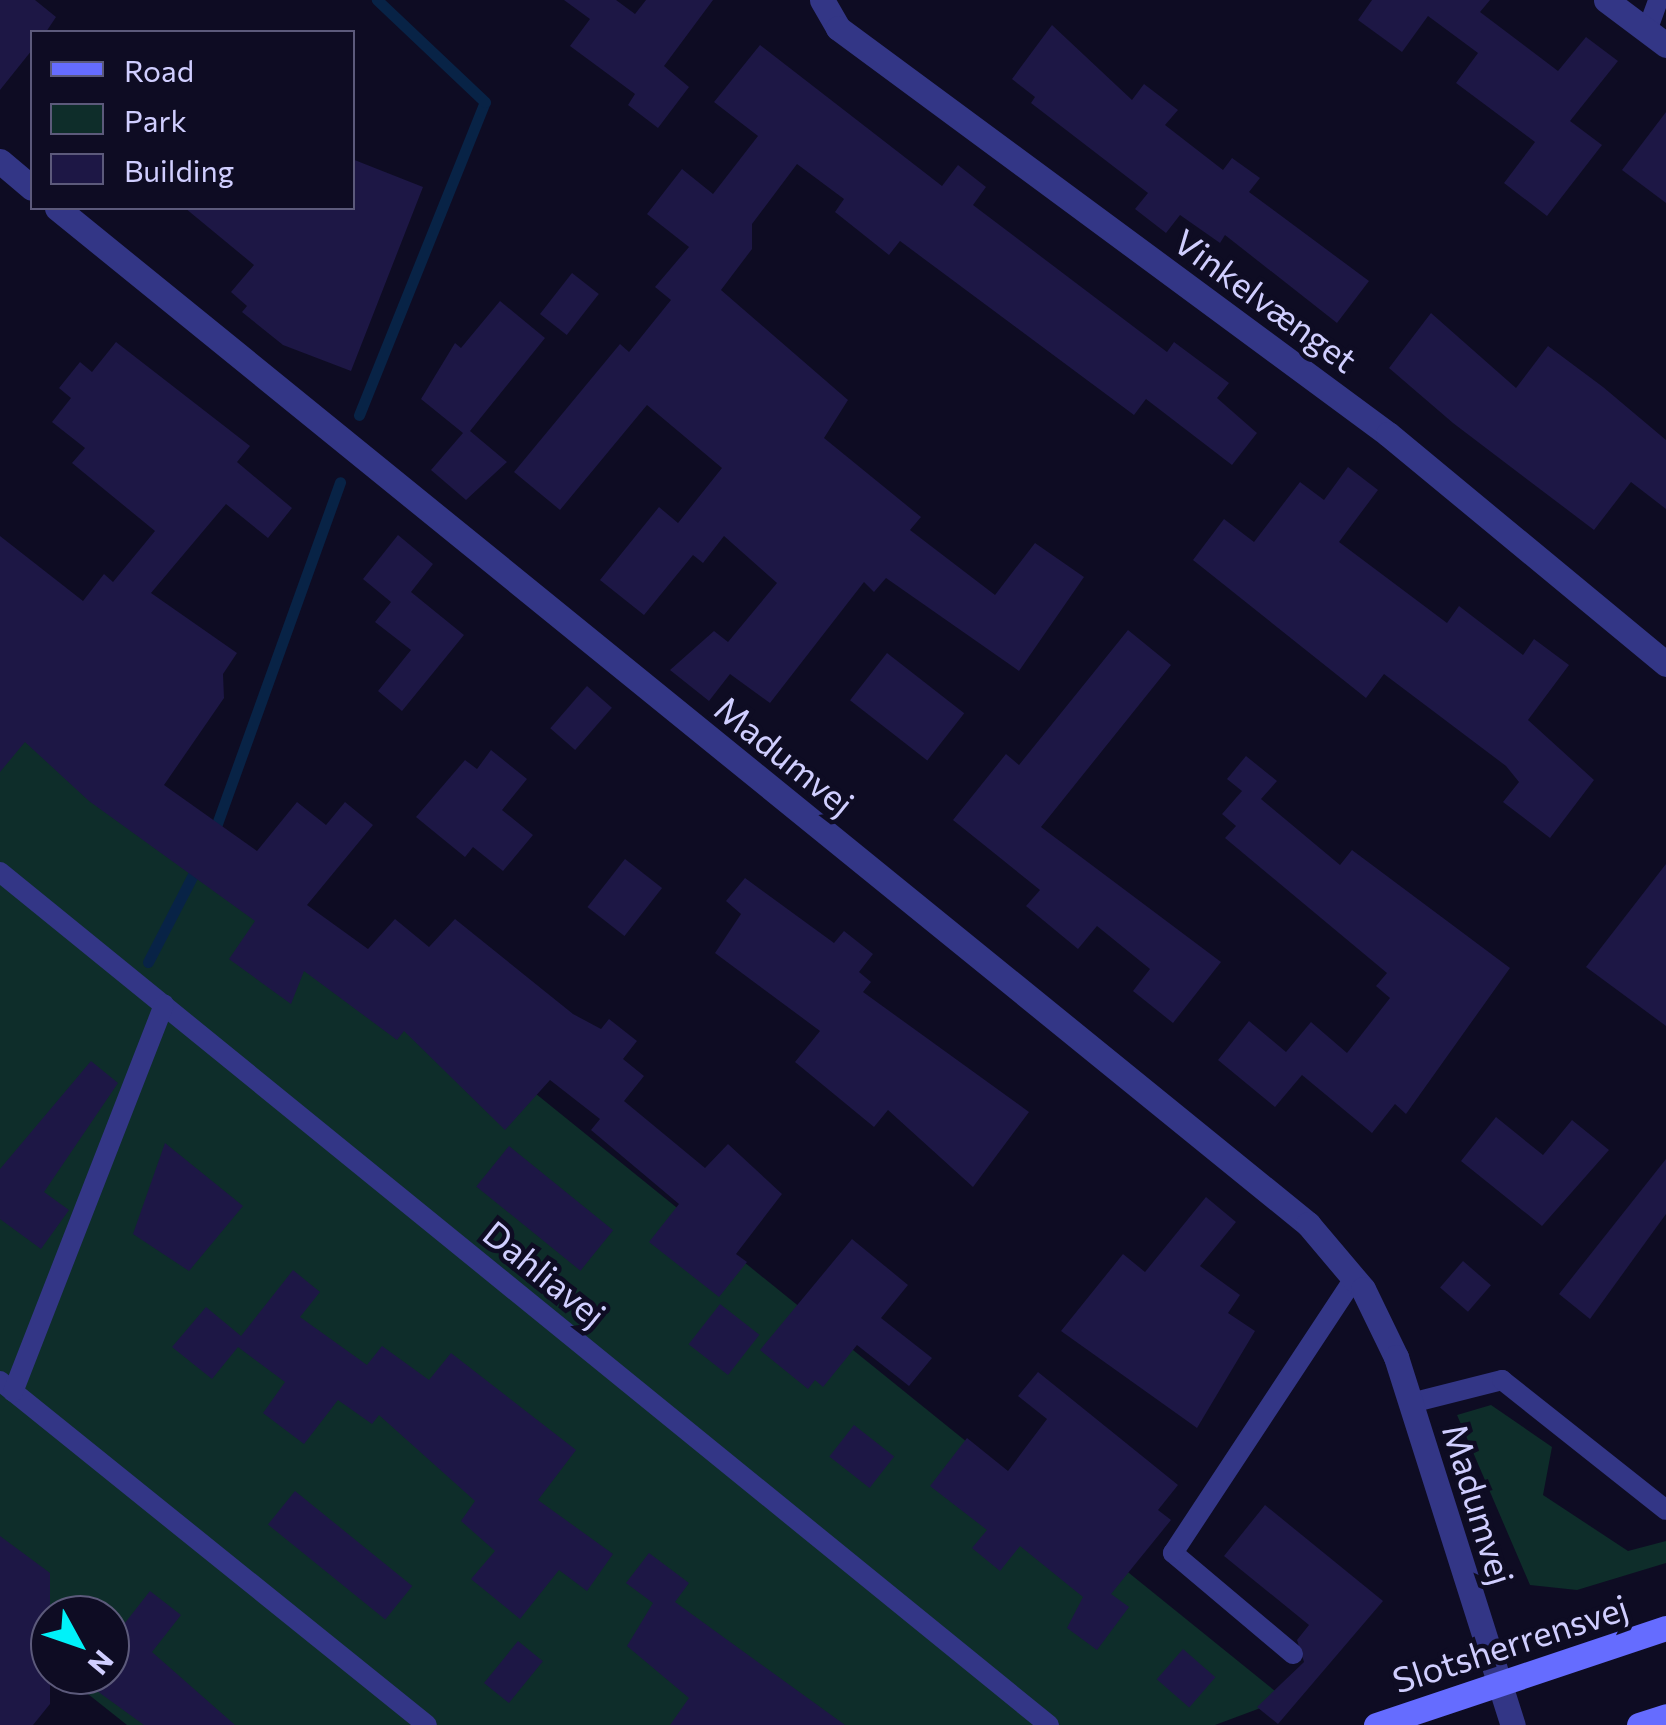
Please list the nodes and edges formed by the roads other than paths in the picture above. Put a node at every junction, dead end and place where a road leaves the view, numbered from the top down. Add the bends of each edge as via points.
1 (822, 0) edge
2 (1606, 0) edge
3 (1658, 0) edge
4 (1656, 38) edge
5 (0, 161) edge
6 (30, 186) edge
7 (59, 210) edge
8 (1666, 664) edge
9 (0, 872) edge
10 (164, 1004) junction
11 (1354, 1279) junction
12 (7, 1386) edge
13 (1411, 1403) junction
14 (1666, 1510) edge
15 (1666, 1628) edge
16 (1293, 1654) dead end
17 (1499, 1682) junction
18 (1666, 1716) edge
19 (427, 1725) edge
20 (1049, 1725) edge
21 (1376, 1725) edge
22 (1513, 1725) edge
23 (1639, 1725) edge

1 - 8 street, Vinkelvænget via 838,28 1388,434
2 - 4 street
3 - 4 lane
5 - 6 street
7 - 11 street, Madumvej via 1308,1224
9 - 10 lane, Dahliavej
10 - 12 lane
10 - 20 lane, Dahliavej
11 - 13 street, Madumvej
11 - 16 lane via 1173,1553
12 - 19 lane
13 - 14 lane, Madumvej via 1502,1380
13 - 17 street, Madumvej
15 - 17 street, Slotsherrensvej
17 - 21 street, Slotsherrensvej
17 - 22 street, Madumvej
18 - 23 street

